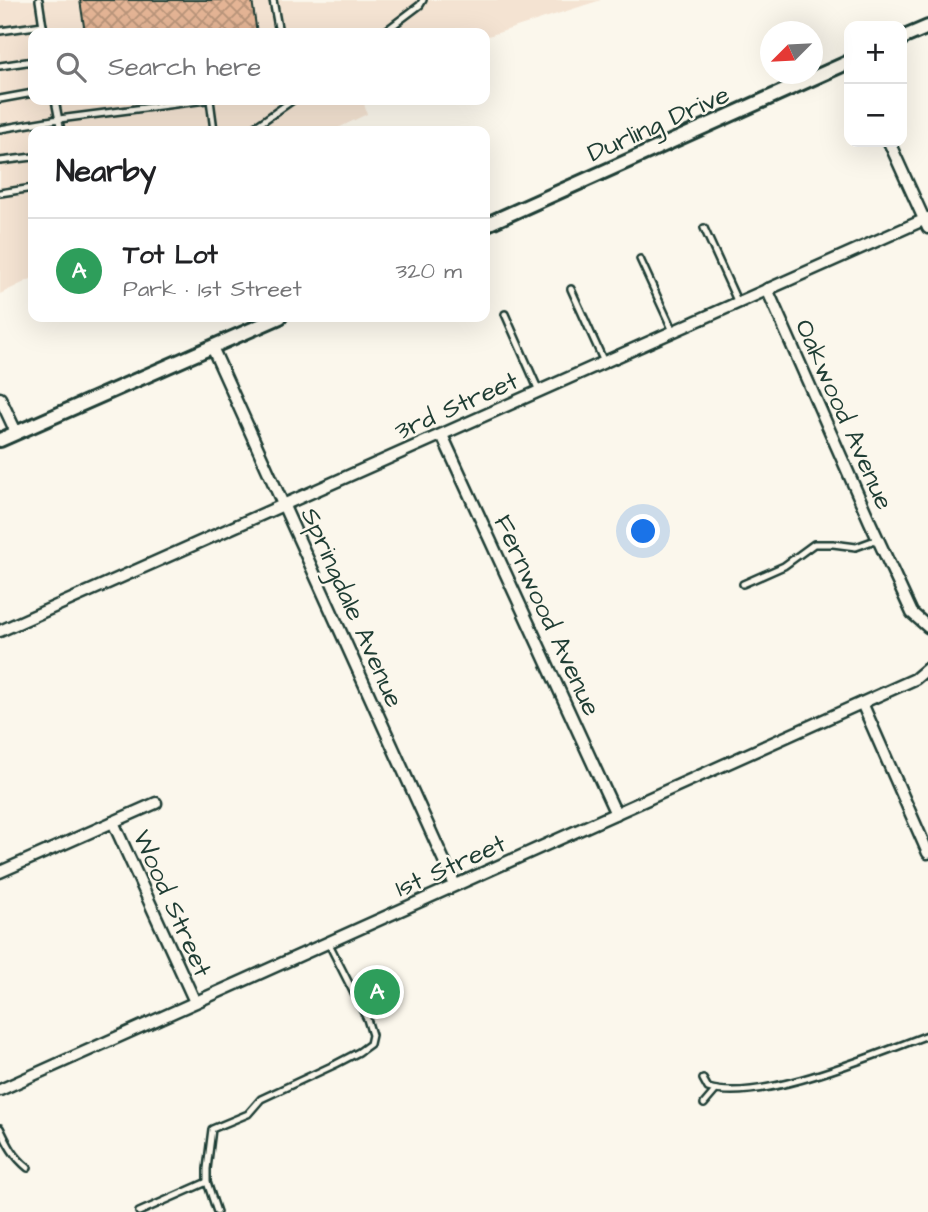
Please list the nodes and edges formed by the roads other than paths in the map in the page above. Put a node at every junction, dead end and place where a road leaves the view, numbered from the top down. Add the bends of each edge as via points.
1 (39, 0) edge
2 (273, 0) edge
3 (423, 0) edge
4 (43, 25) junction
5 (928, 27) edge
6 (43, 28) edge
7 (278, 28) edge
8 (390, 28) edge
9 (0, 31) edge
10 (907, 36) edge
11 (28, 62) edge
12 (844, 64) edge
13 (0, 66) edge
14 (28, 94) edge
15 (0, 99) edge
16 (56, 105) edge
17 (169, 105) edge
18 (209, 105) edge
19 (286, 105) edge
20 (59, 119) junction
21 (60, 126) edge
22 (213, 126) edge
23 (256, 126) edge
24 (0, 129) edge
25 (891, 147) edge
26 (28, 158) edge
27 (0, 161) edge
28 (28, 189) edge
29 (0, 193) edge
30 (927, 222) edge
31 (490, 223) edge
32 (704, 228) dead end
33 (640, 259) dead end
34 (571, 289) dead end
35 (767, 289) junction
36 (738, 303) junction
37 (505, 314) dead end
38 (268, 322) edge
39 (673, 331) junction
40 (212, 347) junction
41 (604, 362) junction
42 (539, 391) junction
43 (0, 398) edge
44 (16, 432) junction
45 (442, 435) junction
46 (0, 440) edge
47 (283, 504) junction
48 (878, 539) junction
49 (743, 584) dead end
50 (928, 627) edge
51 (0, 631) edge
52 (928, 668) edge
53 (862, 703) junction
54 (156, 803) dead end
55 (616, 814) junction
56 (113, 822) junction
57 (928, 853) edge
58 (0, 872) edge
59 (455, 885) junction
60 (328, 942) junction
61 (195, 1002) junction
62 (928, 1035) edge
63 (702, 1079) dead end
64 (0, 1090) edge
65 (716, 1090) junction
66 (704, 1104) dead end
67 (0, 1128) edge
68 (28, 1168) dead end
69 (206, 1182) junction
70 (139, 1212) edge
71 (217, 1212) edge

1 - 4 lane
2 - 7 lane
3 - 8 lane
4 - 6 lane
4 - 9 lane
5 - 10 street
11 - 13 lane
12 - 31 street, Durling Drive
14 - 15 lane
16 - 20 lane
17 - 20 lane
18 - 22 lane
19 - 23 lane
20 - 21 lane
20 - 24 lane
25 - 30 street
26 - 27 lane
28 - 29 lane
30 - 35 street, 3rd Street
32 - 36 lane
33 - 39 lane
34 - 41 lane
35 - 36 street, 3rd Street
35 - 48 street, Oakwood Avenue
36 - 39 street, 3rd Street
37 - 42 lane
38 - 40 street
39 - 41 street, 3rd Street
40 - 44 street
40 - 47 street, Springdale Avenue
41 - 42 street, 3rd Street
42 - 45 street, 3rd Street
43 - 44 street
44 - 46 street
45 - 47 street, 3rd Street
45 - 55 street, Fernwood Avenue
47 - 51 street, 3rd Street
47 - 59 street, Springdale Avenue
48 - 49 lane via 856,547 814,544 784,566
48 - 50 street, Oakwood Avenue via 912,613
52 - 53 street, 1st Street via 918,678
53 - 55 street, 1st Street
53 - 57 street
54 - 56 street
55 - 59 street, 1st Street
56 - 58 street
56 - 61 street, Wood Street
59 - 60 street, 1st Street
60 - 61 street, 1st Street
60 - 69 lane via 367,1019 370,1044 261,1099 248,1114 212,1129
61 - 64 street, 1st Street
62 - 65 lane via 782,1084
63 - 65 lane
65 - 66 lane
67 - 68 lane via 16,1159
69 - 70 lane
69 - 71 lane

